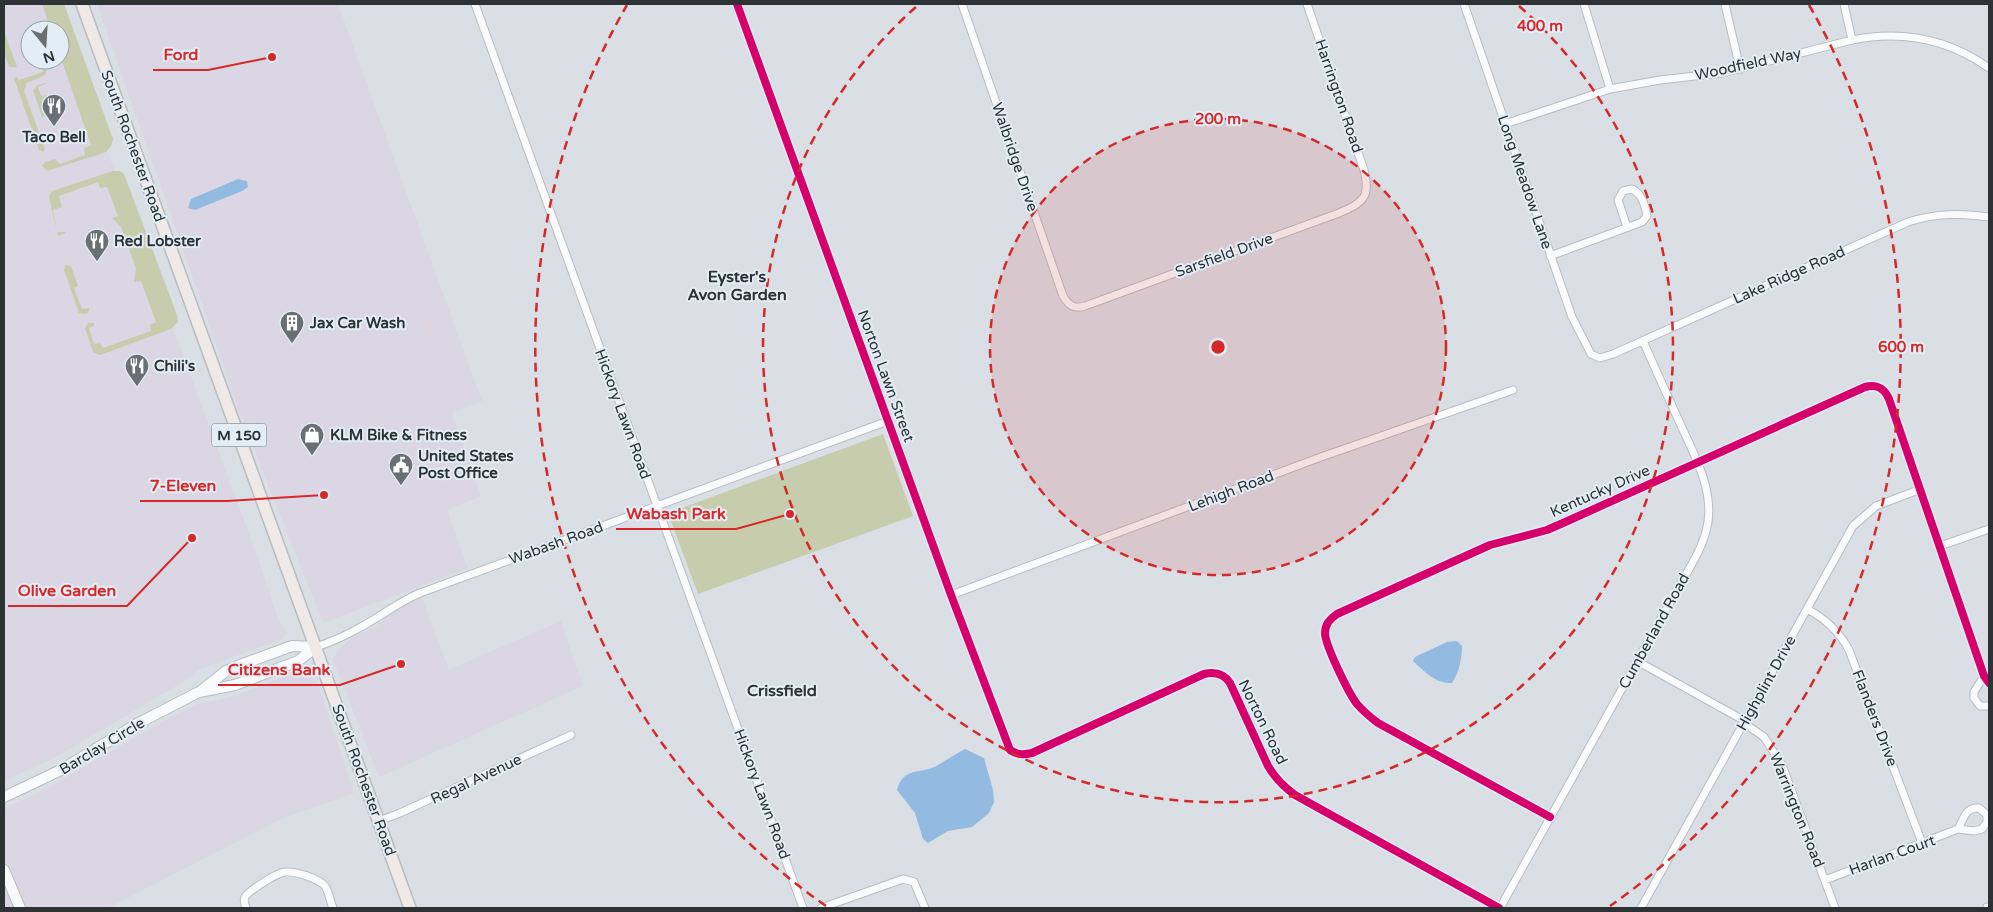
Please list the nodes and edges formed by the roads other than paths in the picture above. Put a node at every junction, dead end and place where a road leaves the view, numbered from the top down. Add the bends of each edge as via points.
1 (82, 4) edge
2 (475, 4) edge
3 (737, 4) edge
4 (962, 4) edge
5 (1307, 4) edge
6 (1464, 4) edge
7 (1584, 4) edge
8 (1725, 4) edge
9 (1844, 4) edge
10 (1852, 40) junction
11 (1989, 68) edge
12 (1740, 69) junction
13 (1610, 89) junction
14 (1505, 124) junction
15 (1368, 189) joint
16 (1989, 217) edge
17 (1627, 227) junction
18 (1550, 256) junction
19 (1072, 307) joint
20 (1643, 341) junction
21 (1594, 356) joint
22 (1513, 390) dead end
23 (888, 421) junction
24 (1697, 463) junction
25 (1920, 489) junction
26 (657, 506) junction
27 (1989, 529) edge
28 (1940, 546) junction
29 (951, 595) junction
30 (1807, 609) junction
31 (316, 647) junction
32 (1637, 661) junction
33 (1984, 676) junction
34 (1989, 683) edge
35 (199, 692) junction
36 (1989, 706) edge
37 (1744, 722) junction
38 (571, 735) dead end
39 (1016, 754) joint
40 (4, 797) edge
41 (1550, 817) junction
42 (379, 821) junction
43 (1958, 829) dead end
44 (1922, 844) junction
45 (4, 870) edge
46 (1825, 880) junction
47 (20, 908) edge
48 (246, 908) edge
49 (333, 908) edge
50 (410, 908) edge
51 (803, 908) edge
52 (821, 908) edge
53 (925, 908) edge
54 (1500, 908) edge
55 (1641, 908) edge
56 (1835, 908) edge

1 - 31 main road, South Rochester Road / M 150
2 - 26 street, Hickory Lawn Road
3 - 23 street, Norton Lawn Street
4 - 19 street, Walbridge Drive via 1063,296
5 - 15 street, Harrington Road
6 - 14 street, Long Meadow Lane
7 - 13 street
8 - 12 street
9 - 10 street
10 - 11 street, Woodfield Way via 1885,36 1921,38 1956,48
10 - 12 street, Woodfield Way
12 - 13 street, Woodfield Way
13 - 14 street, Woodfield Way
14 - 18 street, Long Meadow Lane
15 - 19 street, Sarsfield Drive via 1362,200 1339,213 1085,306
16 - 20 street, Lake Ridge Road via 1943,214 1908,222
17 - 17 street via 1642,222 1647,216 1640,195 1632,189 1623,191 1618,200
17 - 18 street
18 - 21 street, Long Meadow Lane via 1572,317
20 - 21 street, Lake Ridge Road via 1605,357
20 - 24 street, Cumberland Road
22 - 29 street, Lehigh Road via 1318,458
23 - 26 street, Wabash Road
23 - 29 street, Norton Lawn Street
24 - 25 street, Kentucky Drive via 1875,385 1883,389 1889,399
24 - 32 street, Cumberland Road via 1709,500 1706,532
24 - 41 street, Kentucky Drive via 1547,530 1490,545 1337,614 1328,622 1325,635 1331,652 1353,698 1371,718
25 - 28 street, Kentucky Drive
25 - 30 street, Highplint Drive via 1883,502 1859,519
26 - 31 street, Wabash Road via 410,597 360,628
26 - 51 street, Hickory Lawn Road
27 - 28 street
28 - 33 street, Kentucky Drive
29 - 39 street, Norton Lawn Street via 1007,745
30 - 37 street, Highplint Drive
30 - 44 street, Flanders Drive via 1834,628 1849,650
31 - 35 street, Barclay Circle via 298,661 235,685
31 - 35 street, Barclay Circle via 292,646 240,665 226,671
31 - 42 main road, South Rochester Road / M 150
32 - 37 street, Warrington Road
32 - 41 street, Cumberland Road
33 - 34 street, Kentucky Drive
33 - 36 street via 1974,698 1980,706
35 - 40 street, Barclay Circle via 61,770
37 - 46 street, Warrington Road via 1760,733 1778,757
37 - 55 street, Highplint Drive
38 - 42 street, Regal Avenue
39 - 54 street, Norton Road via 1032,753 1204,674 1219,674 1230,683 1271,771 1291,792
41 - 54 street, Cumberland Road
42 - 50 main road, South Rochester Road / M 150
43 - 44 street, Harlan Court
44 - 46 street, Harlan Court
45 - 47 street
46 - 56 street, Warrington Road
48 - 49 street via 246,896 285,872 321,883
52 - 53 street via 903,879 911,880 918,887

